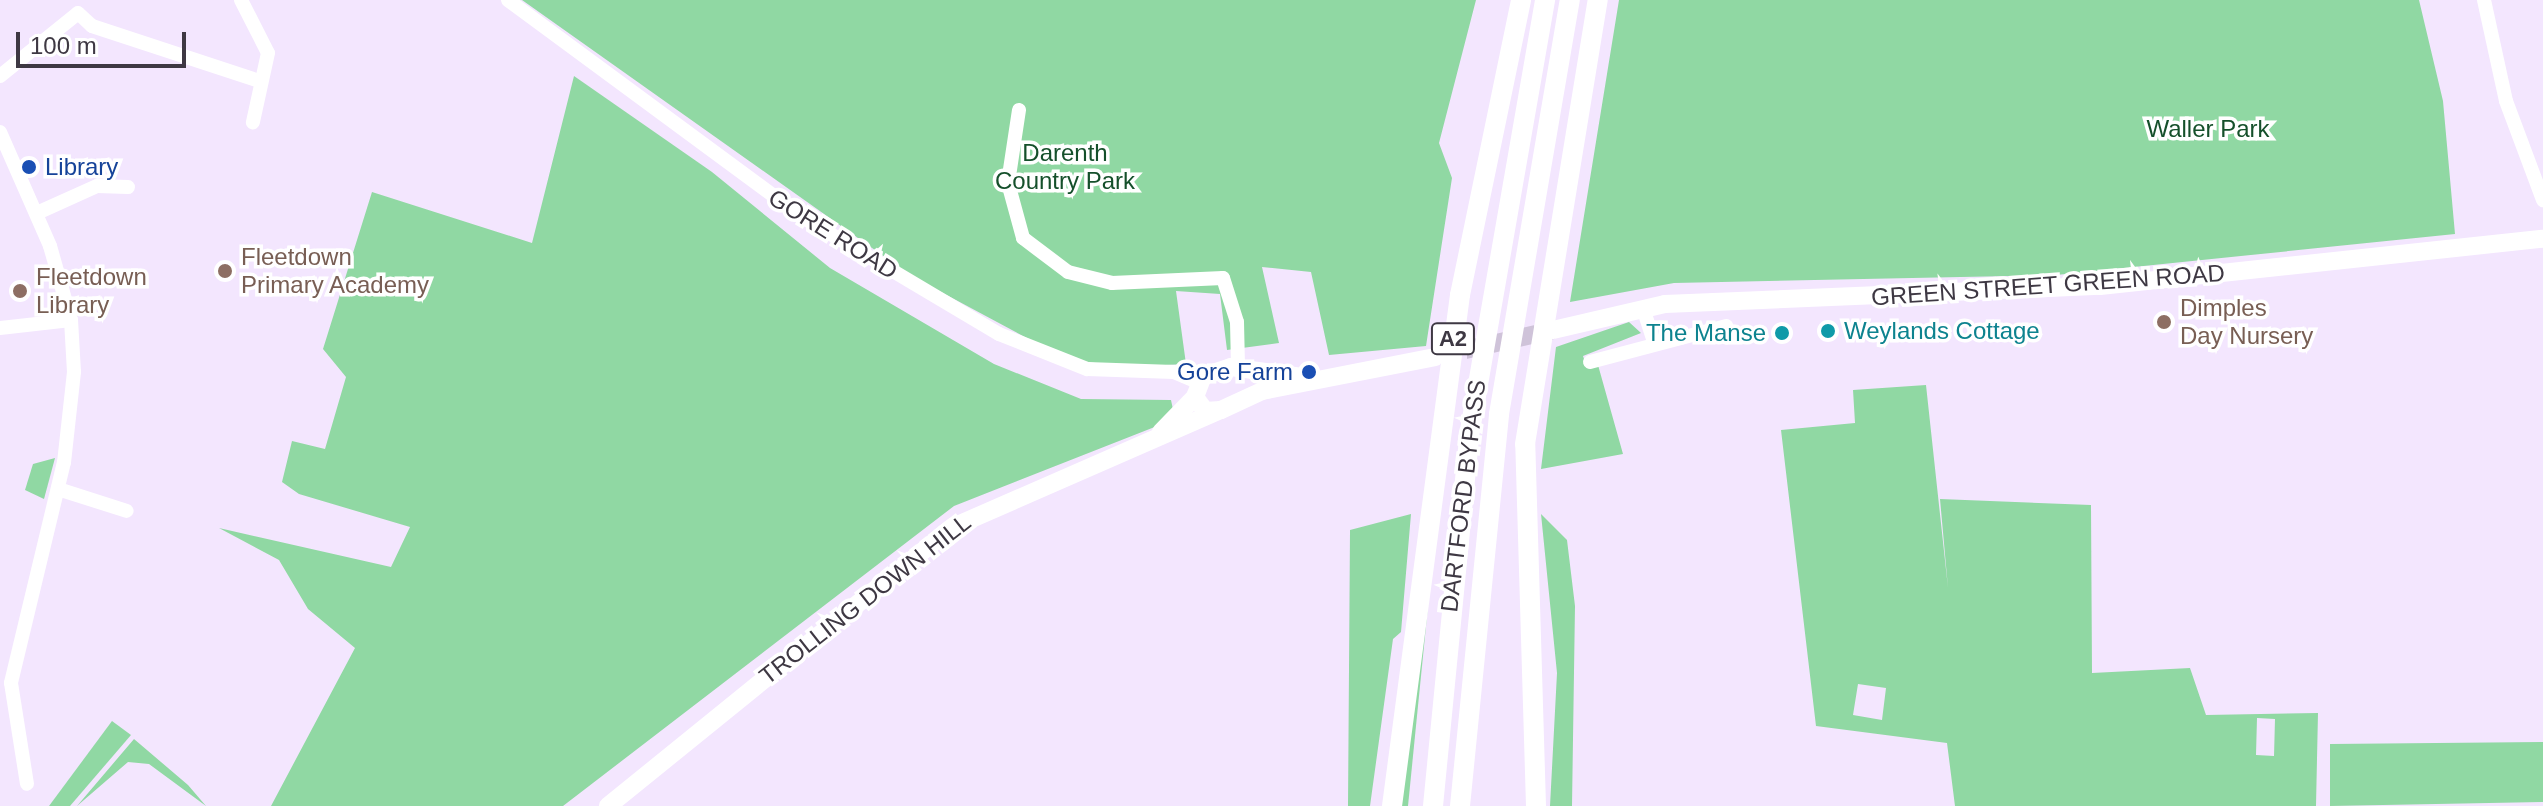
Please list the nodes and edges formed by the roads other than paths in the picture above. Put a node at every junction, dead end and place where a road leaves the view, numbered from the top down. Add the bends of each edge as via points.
1 (241, 0) edge
2 (508, 0) edge
3 (1521, 0) edge
4 (1545, 0) edge
5 (1570, 0) edge
6 (1598, 0) edge
7 (2484, 0) edge
8 (75, 7) edge
9 (0, 76) edge
10 (259, 81) junction
11 (1019, 110) dead end
12 (253, 122) dead end
13 (0, 132) edge
14 (128, 187) dead end
15 (2543, 200) edge
16 (37, 213) junction
17 (2543, 239) edge
18 (1643, 308) junction
19 (71, 320) junction
20 (1726, 326) dead end
21 (0, 328) edge
22 (1553, 330) tunnel mouth
23 (1655, 344) junction
24 (1435, 357) tunnel mouth
25 (1590, 362) dead end
26 (1242, 369) junction
27 (1317, 379) junction
28 (1196, 389) junction
29 (1251, 394) junction
30 (1221, 410) junction
31 (1151, 440) junction
32 (58, 489) junction
33 (127, 511) dead end
34 (5, 686) edge
35 (1441, 701) junction
36 (1468, 706) junction
37 (27, 784) dead end
38 (608, 806) edge
39 (1392, 806) edge
40 (1424, 806) edge
41 (1433, 806) edge
42 (1460, 806) edge
43 (1468, 806) edge
44 (1536, 806) edge

1 - 10 street via 267,48
2 - 28 street, GORE ROAD via 802,217 999,334 1094,371 1174,372
3 - 39 highway, A2 via 1491,124
4 - 35 highway, DARTFORD BYPASS / A2 via 1519,128 1454,551
5 - 36 highway, DARTFORD BYPASS / A2 via 1482,555
6 - 44 highway via 1528,416 1524,560
7 - 15 street via 2510,113
8 - 9 street
8 - 10 street via 92,26
10 - 12 street
11 - 26 street via 1008,183 1023,238 1068,272 1112,283 1223,278 1237,322
13 - 16 street
14 - 16 street via 97,186
16 - 19 street
17 - 18 main road, GREEN STREET GREEN ROAD via 2100,286
18 - 22 main road, GREEN STREET GREEN ROAD
18 - 23 street
19 - 21 street
19 - 32 street via 74,397
20 - 23 street
23 - 25 street
24 - 27 main road
26 - 27 main road
26 - 28 main road
26 - 29 main road
27 - 29 main road, TROLLING DOWN HILL
28 - 30 main road via 1205,411
28 - 31 main road, TROLLING DOWN HILL
29 - 30 main road, TROLLING DOWN HILL
30 - 31 main road, TROLLING DOWN HILL
31 - 38 main road, TROLLING DOWN HILL via 953,527
32 - 33 street
32 - 34 street
34 - 37 street
35 - 40 highway
35 - 41 highway, DARTFORD BYPASS / A2
36 - 42 highway, DARTFORD BYPASS / A2
36 - 43 highway

